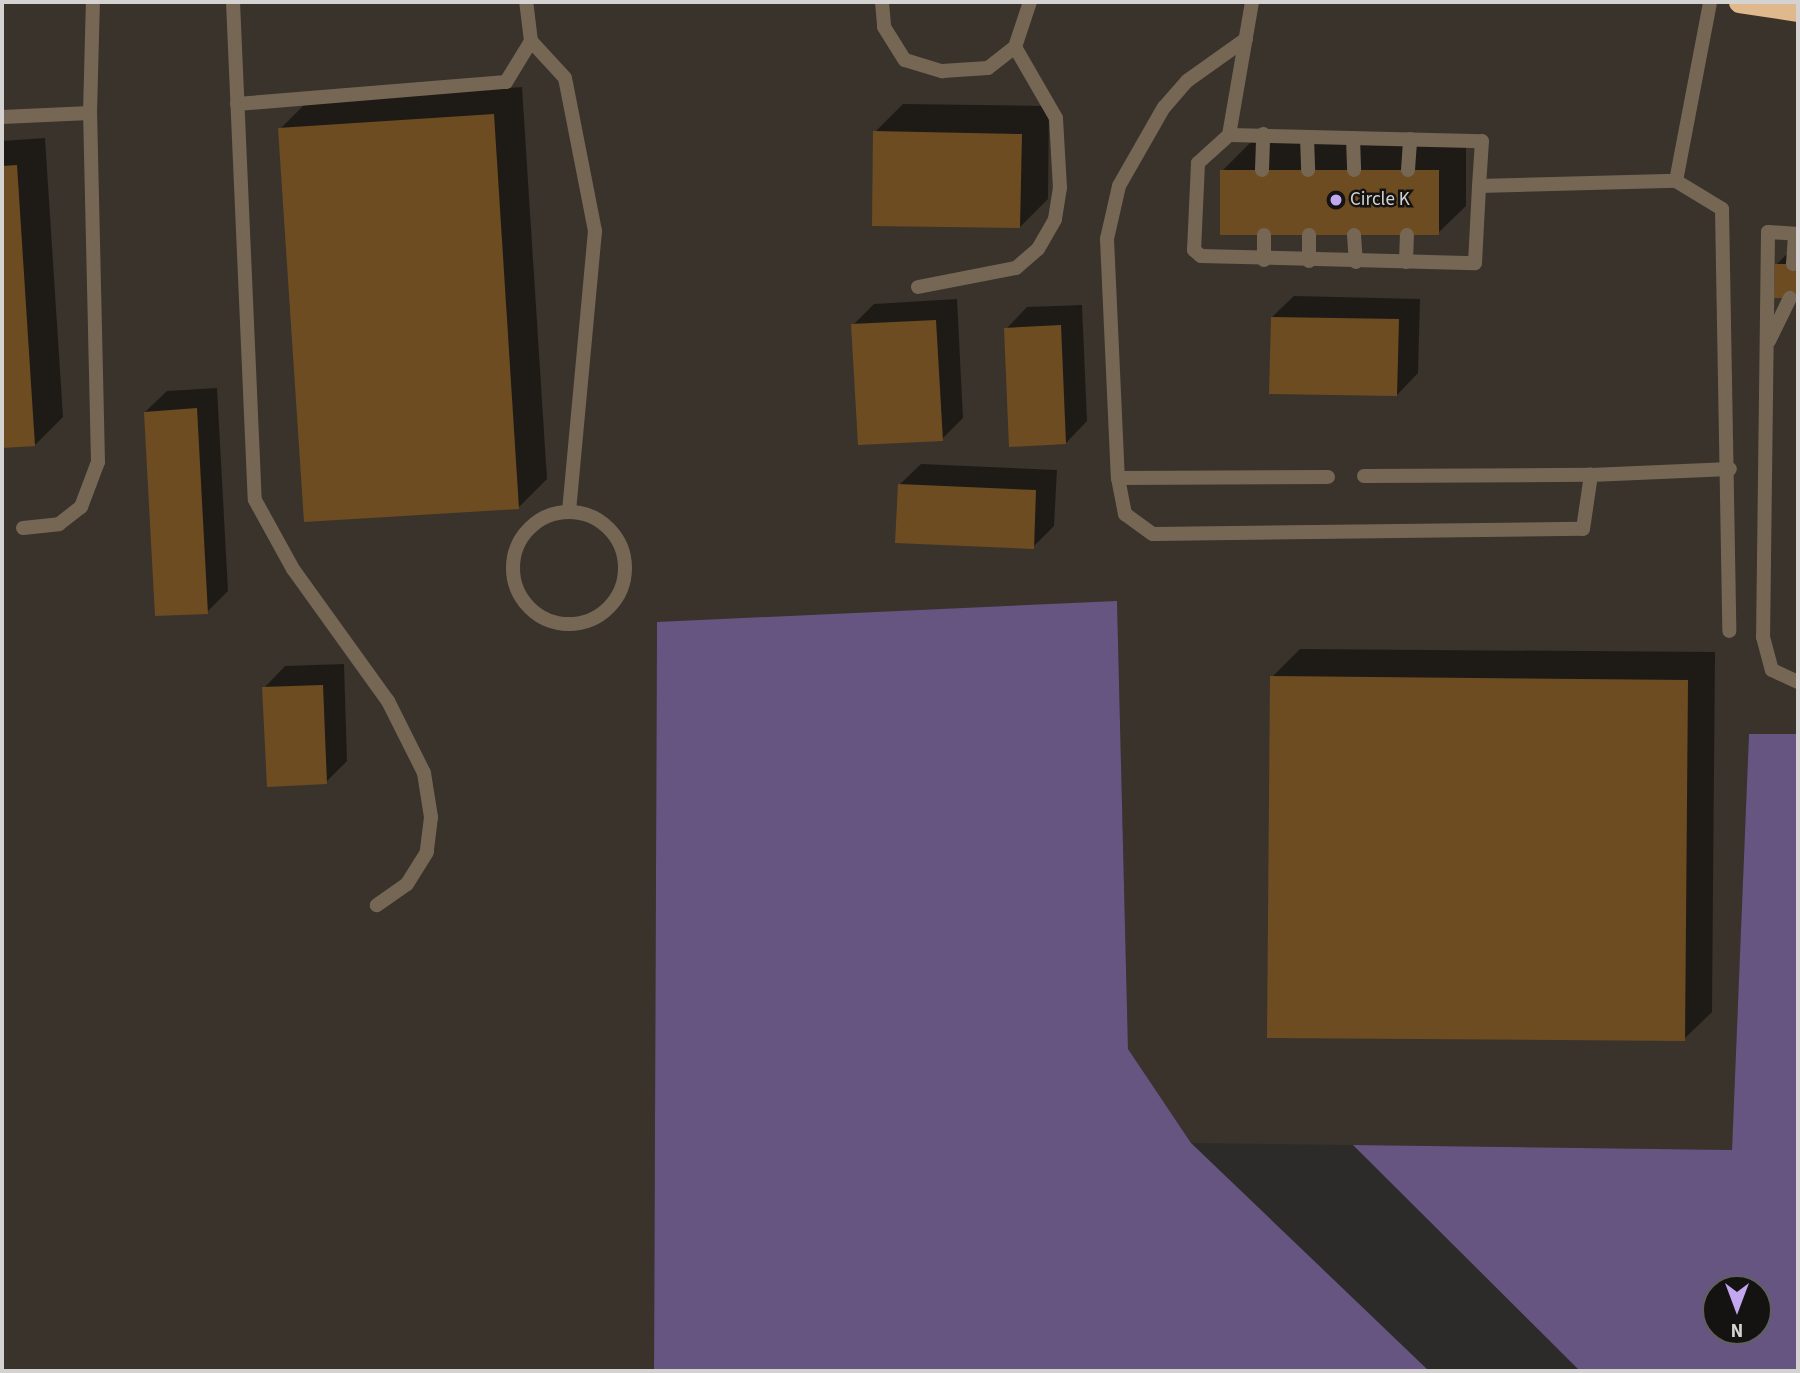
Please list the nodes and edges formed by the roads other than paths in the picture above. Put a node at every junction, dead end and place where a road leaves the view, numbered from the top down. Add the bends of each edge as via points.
1 (93, 2) edge
2 (233, 2) edge
3 (526, 2) edge
4 (882, 2) edge
5 (1030, 2) edge
6 (1252, 2) edge
7 (1710, 2) edge
8 (1739, 2) edge
9 (1798, 11) edge
10 (1245, 39) junction
11 (531, 41) junction
12 (1015, 47) junction
13 (237, 104) junction
14 (90, 113) junction
15 (2, 117) edge
16 (1263, 134) junction
17 (1229, 135) junction
18 (1307, 137) junction
19 (1353, 138) junction
20 (1410, 139) junction
21 (1262, 170) dead end
22 (1308, 170) dead end
23 (1354, 170) dead end
24 (1408, 170) dead end
25 (1676, 181) junction
26 (1479, 186) junction
27 (1796, 234) edge
28 (1264, 235) dead end
29 (1309, 235) dead end
30 (1354, 235) dead end
31 (1407, 235) dead end
32 (1265, 260) junction
33 (1309, 261) junction
34 (1356, 262) junction
35 (1406, 262) junction
36 (1793, 264) dead end
37 (918, 287) dead end
38 (1790, 299) dead end
39 (1766, 346) junction
40 (1730, 469) junction
41 (1591, 475) junction
42 (1364, 476) dead end
43 (1328, 477) dead end
44 (1118, 478) junction
45 (569, 512) junction
46 (23, 528) dead end
47 (1729, 631) dead end
48 (1798, 682) edge
49 (377, 905) dead end

1 - 14 lane
2 - 13 lane
3 - 11 lane
4 - 12 lane via 884,27 905,60 942,71 988,68
5 - 12 lane
6 - 10 lane
7 - 25 lane
8 - 9 highway
10 - 17 lane
10 - 44 lane via 1172,98 1119,186 1107,239
11 - 13 lane via 506,82
11 - 45 lane via 565,78 595,230
12 - 37 lane via 1056,118 1060,188 1055,219 1038,249 1016,268
13 - 49 lane via 255,500 293,569 388,701 424,772 431,817 427,852 407,884
14 - 15 lane
14 - 46 lane via 98,462 81,507 59,524
16 - 17 lane
16 - 18 lane
16 - 21 lane
17 - 32 lane via 1198,163 1194,250 1212,260
18 - 19 lane
18 - 22 lane
19 - 20 lane
19 - 23 lane
20 - 24 lane
20 - 26 lane via 1482,141
25 - 26 lane
25 - 40 lane via 1723,209
26 - 35 lane via 1475,263
27 - 36 lane
27 - 39 lane via 1768,232
28 - 32 lane
29 - 33 lane
30 - 34 lane
31 - 35 lane
32 - 33 lane
33 - 34 lane
34 - 35 lane
38 - 39 lane
39 - 48 lane via 1763,637 1772,670
40 - 41 lane
40 - 47 lane
41 - 42 lane
41 - 44 lane via 1583,529 1153,534 1125,514
43 - 44 lane
45 - 45 lane via 533,524 521,538 513,565 519,593 530,608 565,624 600,614 613,602 625,569 615,536 587,515

